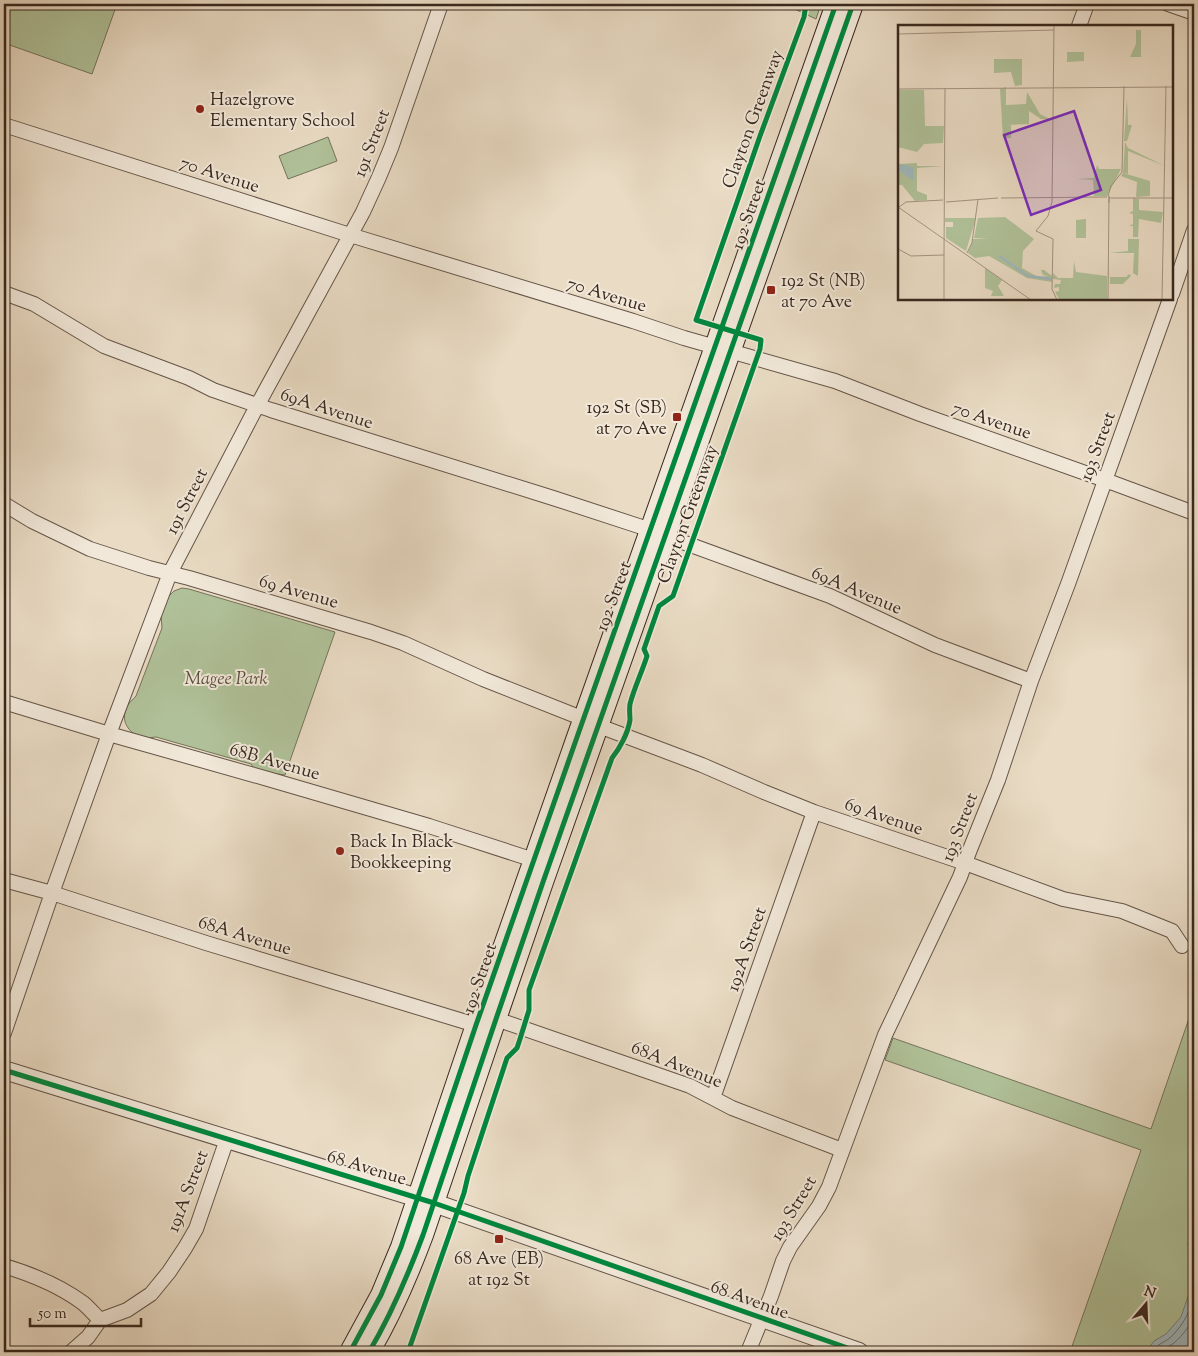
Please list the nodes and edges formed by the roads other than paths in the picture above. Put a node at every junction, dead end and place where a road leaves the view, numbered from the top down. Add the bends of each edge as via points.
1 (441, 4) edge
2 (836, 4) edge
3 (853, 4) edge
4 (1087, 4) edge
5 (1168, 4) edge
6 (1194, 13) edge
7 (1079, 25) edge
8 (4, 125) edge
9 (1194, 230) edge
10 (350, 235) junction
11 (1173, 291) edge
12 (4, 293) edge
13 (1170, 300) edge
14 (723, 350) junction
15 (257, 406) junction
16 (1105, 480) junction
17 (4, 504) edge
18 (1194, 513) edge
19 (658, 533) junction
20 (170, 573) junction
21 (1031, 681) junction
22 (4, 702) edge
23 (591, 722) junction
24 (109, 734) junction
25 (814, 812) junction
26 (534, 860) junction
27 (965, 863) junction
28 (4, 880) edge
29 (52, 893) junction
30 (1182, 946) dead end
31 (496, 1019) junction
32 (476, 1025) junction
33 (4, 1033) edge
34 (4, 1070) edge
35 (712, 1098) junction
36 (226, 1139) junction
37 (842, 1150) junction
38 (426, 1200) junction
39 (4, 1266) edge
40 (762, 1318) junction
41 (100, 1320) junction
42 (71, 1352) edge
43 (350, 1352) edge
44 (369, 1352) edge
45 (748, 1352) edge
46 (859, 1352) edge

1 - 10 street, 191 Street via 388,155
2 - 14 main road, 192 Street
3 - 14 main road, 192 Street
4 - 7 street
5 - 6 street
8 - 10 street, 70 Avenue
9 - 11 street
10 - 14 street, 70 Avenue
10 - 15 street, 191 Street
12 - 15 street, 69A Avenue via 34,304 104,346
13 - 16 street, 193 Street
14 - 16 street, 70 Avenue via 836,381
14 - 19 main road, 192 Street
15 - 19 street, 69A Avenue
15 - 20 street, 191 Street
16 - 18 street, 70 Avenue
16 - 21 street, 193 Street
17 - 20 street, 69 Avenue via 90,549
19 - 21 street, 69A Avenue via 830,596 941,647
19 - 23 main road, 192 Street
19 - 23 main road, 192 Street via 640,560
20 - 23 street, 69 Avenue via 403,643 483,680
20 - 24 street, 191 Street
21 - 27 street, 193 Street via 998,780
22 - 24 street, 68B Avenue
23 - 25 street, 69 Avenue
23 - 26 main road, 192 Street
23 - 31 main road, 192 Street via 543,865 544,882
24 - 26 street, 68B Avenue
24 - 29 street, 191 Street
25 - 27 street, 69 Avenue
25 - 35 street, 192A Street
26 - 32 main road, 192 Street
27 - 30 street, 69 Avenue via 1063,899 1122,911 1172,931
27 - 37 street, 193 Street via 885,1035
28 - 29 street, 68A Avenue
29 - 32 street, 68A Avenue
29 - 33 street, 191 Street
31 - 35 street, 68A Avenue via 690,1086
31 - 38 main road, 192 Street
32 - 38 main road, 192 Street
34 - 36 street, 68 Avenue
35 - 37 street, 68A Avenue
36 - 38 street, 68 Avenue
36 - 41 street, 191A Street via 196,1229 169,1272 151,1294 127,1310
37 - 40 street, 193 Street via 819,1206 790,1248
38 - 40 street, 68 Avenue
38 - 43 main road
38 - 44 main road via 411,1268
39 - 41 street via 60,1289 84,1304
40 - 45 street, 193 Street
40 - 46 street, 68 Avenue
41 - 42 street via 88,1337

